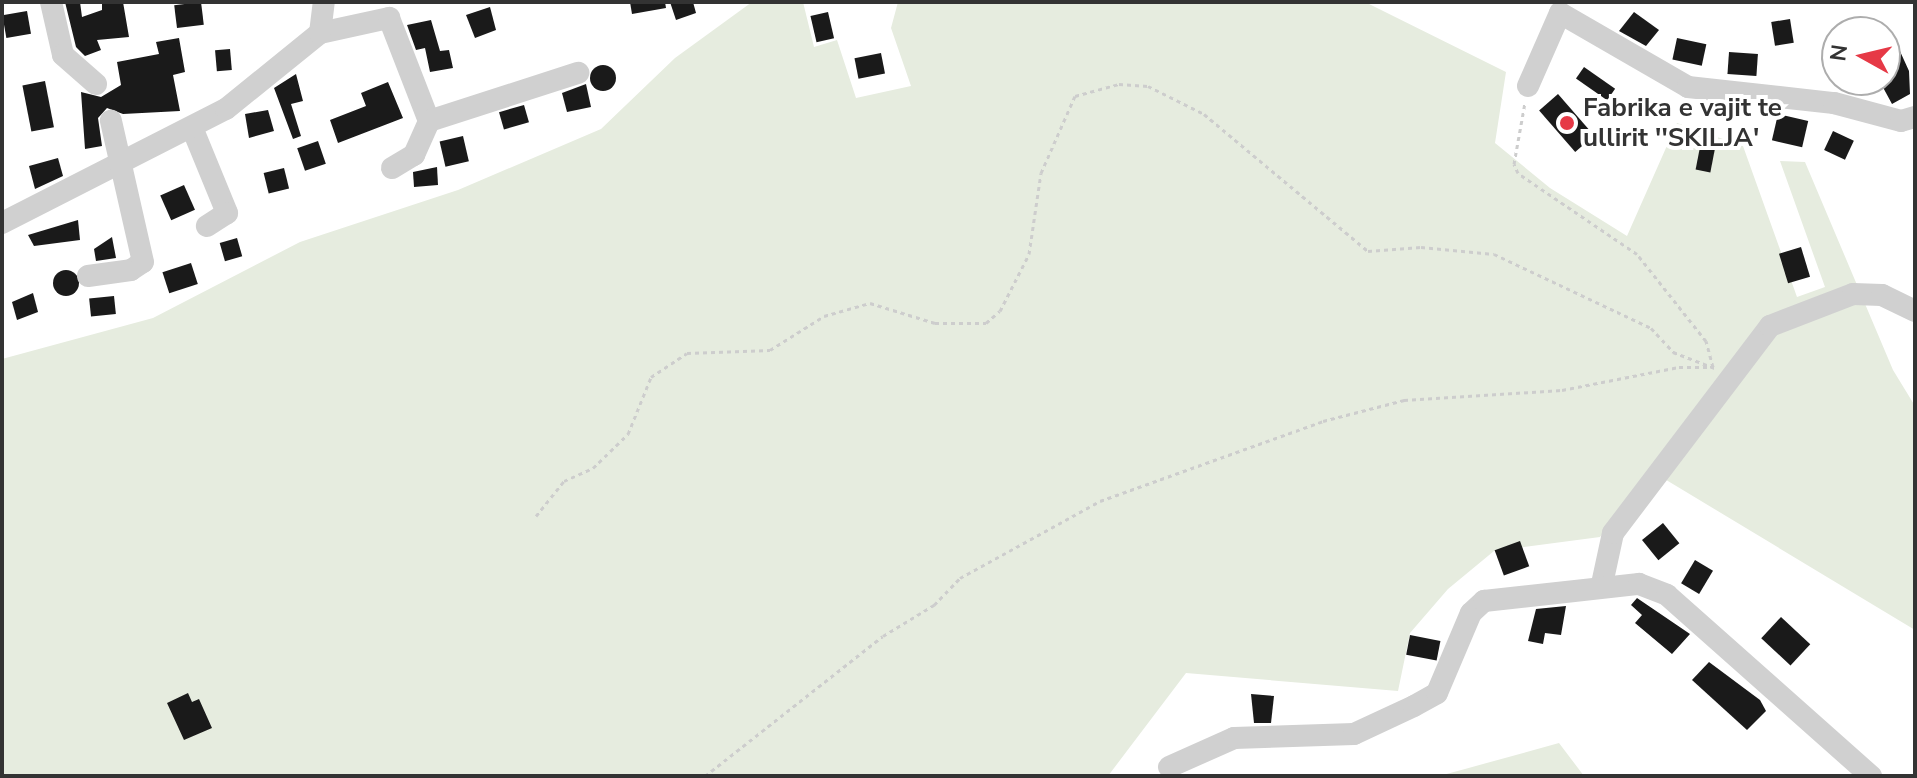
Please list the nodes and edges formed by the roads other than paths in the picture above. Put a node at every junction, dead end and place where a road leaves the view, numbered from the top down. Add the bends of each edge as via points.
1 (51, 2) edge
2 (324, 2) edge
3 (320, 33) junction
4 (578, 73) dead end
5 (96, 84) dead end
6 (1528, 86) road end
7 (1915, 117) edge
8 (111, 121) dead end
9 (429, 121) junction
10 (193, 130) junction
11 (120, 168) junction
12 (392, 168) dead end
13 (2, 223) edge
14 (207, 226) dead end
15 (88, 276) dead end
16 (1915, 311) edge
17 (1602, 584) junction
18 (1169, 767) dead end
19 (1871, 776) edge

1 - 5 street via 67,63
2 - 3 street
3 - 9 street via 389,18
3 - 10 street
4 - 9 street
6 - 7 street via 1560,13 1688,87 1834,103 1901,121
8 - 11 street
9 - 12 street via 414,155
10 - 11 street
10 - 14 street via 227,213
11 - 13 street
11 - 15 street via 143,262 131,270
16 - 17 street via 1869,294 1808,309 1770,326 1722,372 1613,533
17 - 18 street via 1484,601 1471,613 1437,693 1354,734 1234,738
17 - 19 street via 1652,585 1667,595

